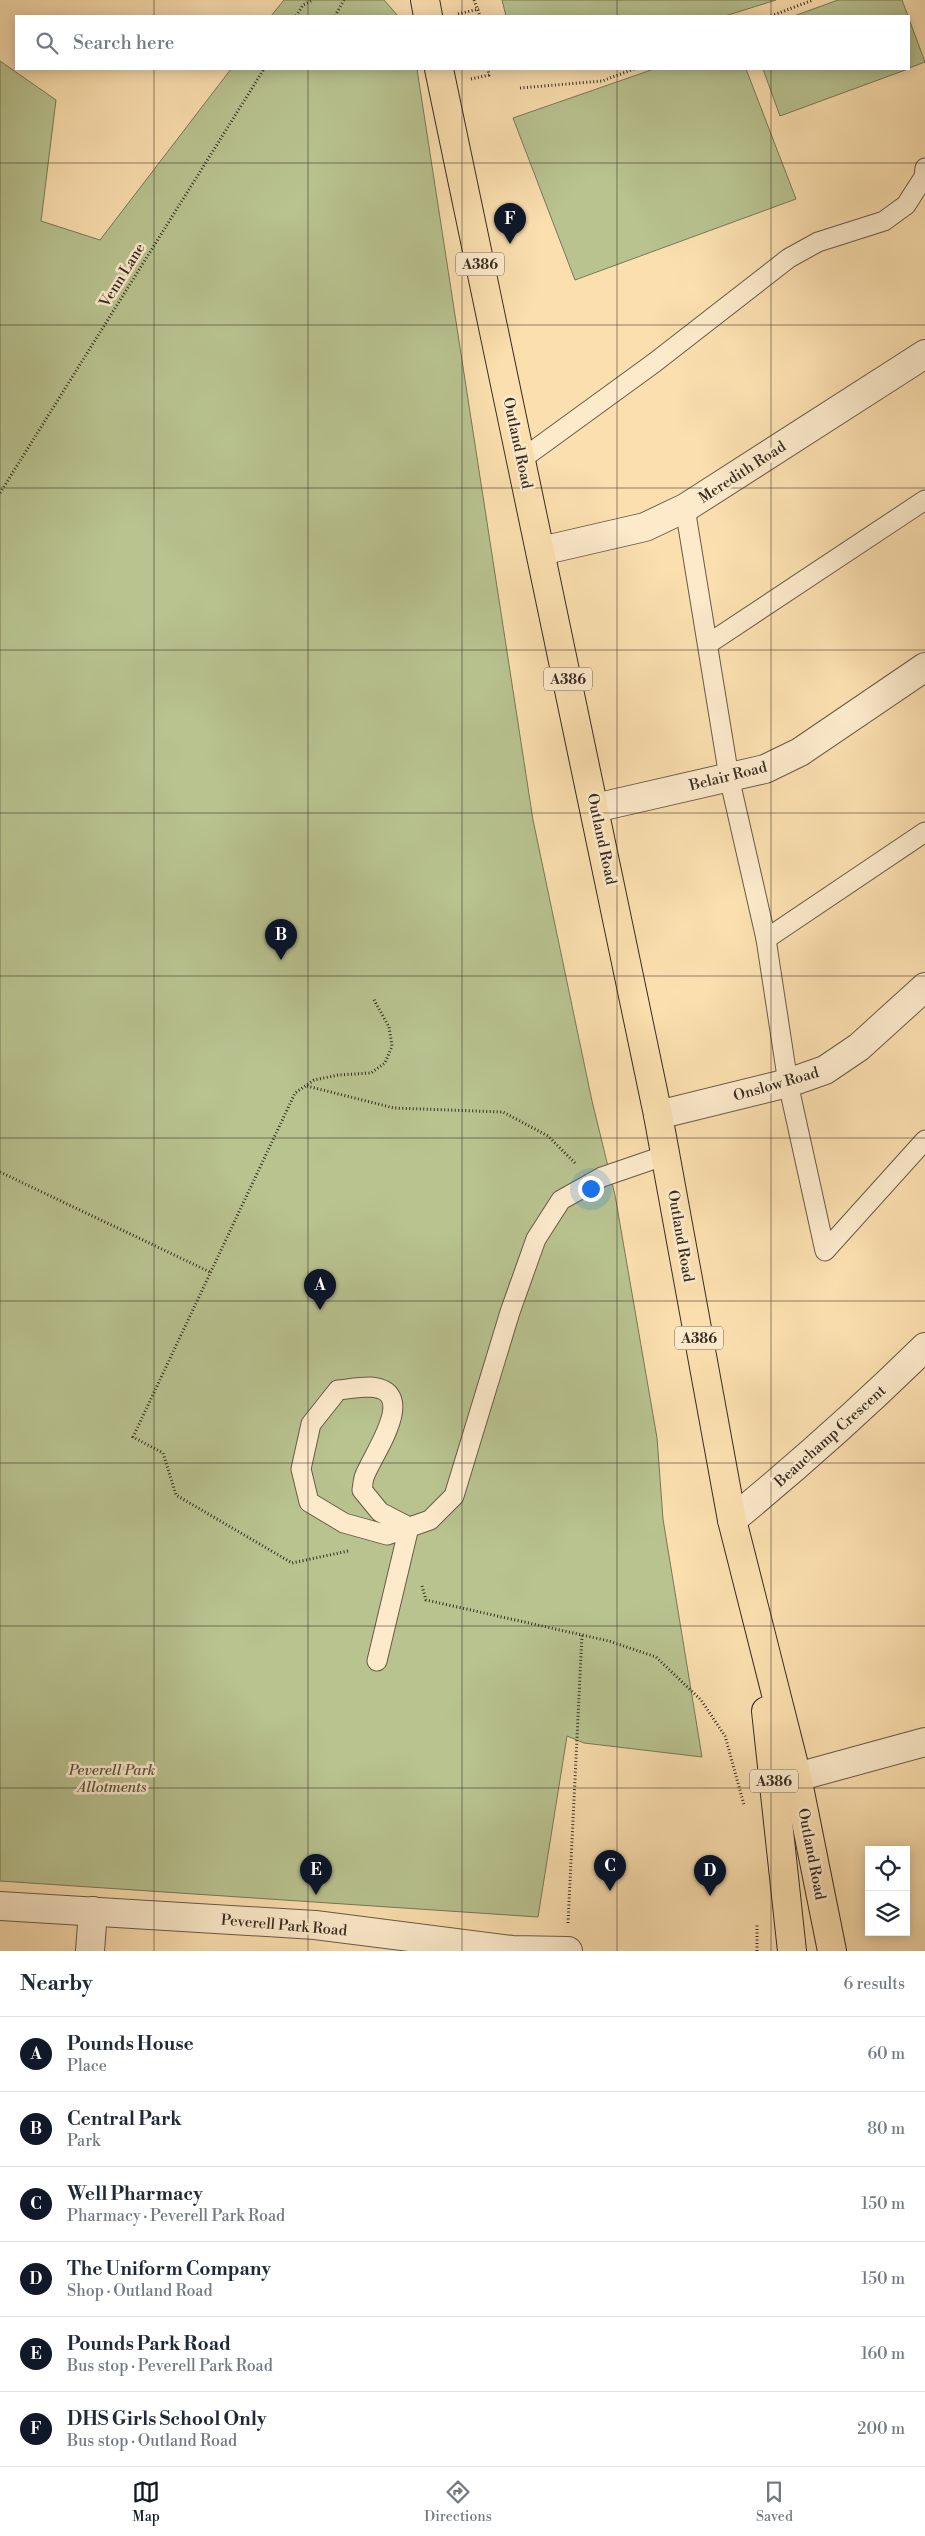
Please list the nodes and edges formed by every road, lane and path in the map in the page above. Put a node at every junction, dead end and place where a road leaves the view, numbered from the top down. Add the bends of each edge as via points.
1 (313, 0) edge
2 (344, 0) edge
3 (425, 0) edge
4 (474, 0) edge
5 (813, 0) edge
6 (479, 9) junction
7 (297, 15) edge
8 (336, 15) edge
9 (428, 15) edge
10 (454, 15) edge
11 (480, 15) edge
12 (774, 15) edge
13 (263, 70) edge
14 (439, 70) edge
15 (631, 70) edge
16 (520, 88) dead end
17 (925, 168) edge
18 (925, 354) edge
19 (522, 459) junction
20 (0, 493) edge
21 (925, 500) edge
22 (685, 508) junction
23 (541, 551) junction
24 (708, 644) junction
25 (925, 667) edge
26 (729, 777) junction
27 (595, 808) junction
28 (925, 832) edge
29 (766, 939) junction
30 (925, 987) edge
31 (373, 998) dead end
32 (788, 1083) junction
33 (306, 1085) junction
34 (658, 1115) junction
35 (925, 1140) edge
36 (666, 1155) junction
37 (0, 1172) edge
38 (591, 1183) junction
39 (210, 1272) junction
40 (925, 1348) edge
41 (732, 1520) junction
42 (409, 1527) junction
43 (387, 1535) junction
44 (457, 1608) dead end
45 (755, 1612) junction
46 (582, 1635) junction
47 (377, 1661) dead end
48 (925, 1742) edge
49 (797, 1777) junction
50 (744, 1806) dead end
51 (786, 1900) junction
52 (0, 1906) edge
53 (93, 1911) junction
54 (375, 1942) edge
55 (90, 1951) edge
56 (567, 1951) edge
57 (757, 1951) edge
58 (792, 1951) edge
59 (832, 1951) edge

1 - 7 path
2 - 8 path
3 - 9 main road
4 - 6 path
5 - 12 path
6 - 10 path
6 - 11 path
13 - 20 path, Venn Lane
14 - 19 main road, Outland Road / A386
15 - 16 path via 602,81
17 - 19 lane via 924,176 906,205 884,221 818,242 789,258
18 - 22 street, Meredith Road
19 - 23 main road, Outland Road / A386
21 - 24 lane
22 - 23 street, Meredith Road via 646,527
22 - 24 lane
23 - 27 main road, Outland Road / A386
24 - 26 lane
25 - 26 street, Belair Road via 800,752 765,768
26 - 27 street, Belair Road
26 - 29 lane
27 - 34 main road, Outland Road / A386
28 - 29 lane
29 - 32 lane
30 - 32 street, Onslow Road via 859,1048 825,1070
31 - 33 path via 389,1027 392,1046 385,1062 371,1073 338,1075
32 - 34 street, Onslow Road
32 - 35 lane via 826,1251
33 - 38 path via 394,1108 504,1112 548,1136 572,1158
33 - 39 path via 295,1093
34 - 36 main road, Outland Road / A386
36 - 38 lane
36 - 41 main road, Outland Road / A386
37 - 39 path
38 - 42 lane via 561,1200 536,1239 510,1312 454,1496 430,1520
39 - 43 path via 132,1437 163,1453 176,1495 292,1563 358,1549
40 - 41 street, Beauchamp Crescent via 801,1463
41 - 45 main road, Outland Road / A386
42 - 43 lane
42 - 43 lane via 380,1512 362,1490 364,1476 393,1418 392,1403 387,1393 370,1387 338,1390 311,1424 301,1469 309,1502 344,1523
42 - 47 lane
44 - 46 path
45 - 49 main road, Outland Road / A386
45 - 51 main road, Outland Road / A386
46 - 50 path via 656,1657 701,1700 725,1736
46 - 56 path
48 - 49 street
49 - 59 main road, Outland Road / A386
51 - 57 path via 757,1906
51 - 58 main road, Outland Road / A386
52 - 53 street, Peverell Park Road
53 - 54 street, Peverell Park Road via 315,1925
53 - 55 street
54 - 56 street, Peverell Park Road

